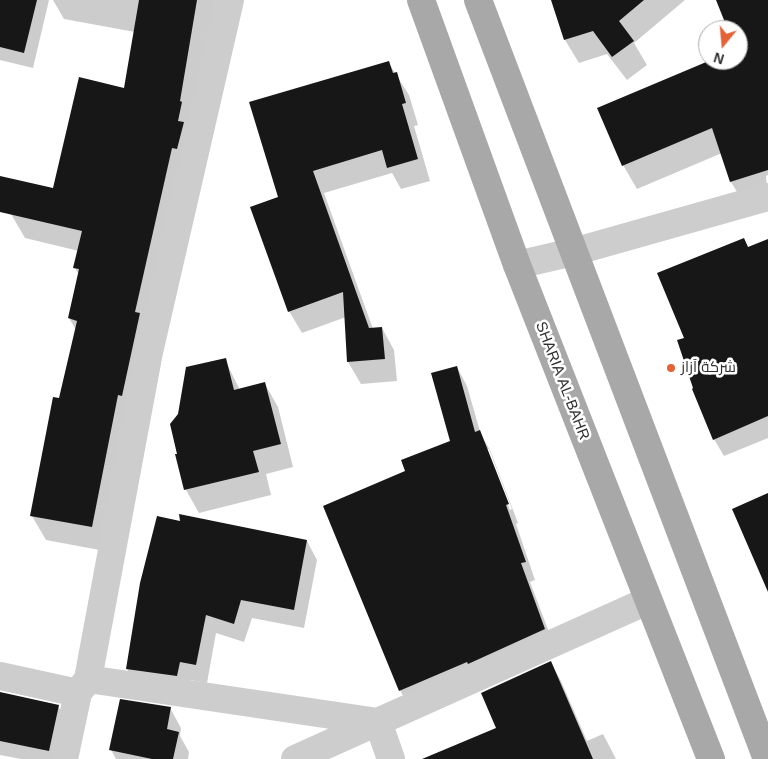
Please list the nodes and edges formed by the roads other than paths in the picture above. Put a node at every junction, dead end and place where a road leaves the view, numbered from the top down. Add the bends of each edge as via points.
1 (230, 0) edge
2 (421, 0) edge
3 (478, 0) edge
4 (768, 197) edge
5 (573, 252) junction
6 (517, 265) junction
7 (647, 601) junction
8 (0, 676) edge
9 (83, 686) junction
10 (378, 722) junction
11 (64, 759) edge
12 (295, 759) edge
13 (392, 759) edge
14 (711, 759) edge
15 (767, 759) edge

1 - 9 street via 149,352
2 - 6 main road, SHARIA AL-BAHR
3 - 5 main road
4 - 5 street
5 - 6 street
5 - 15 main road
6 - 7 main road, SHARIA AL-BAHR
7 - 10 street
7 - 14 main road, SHARIA AL-BAHR
8 - 9 street
9 - 10 street
9 - 11 street
10 - 12 street
10 - 13 street

